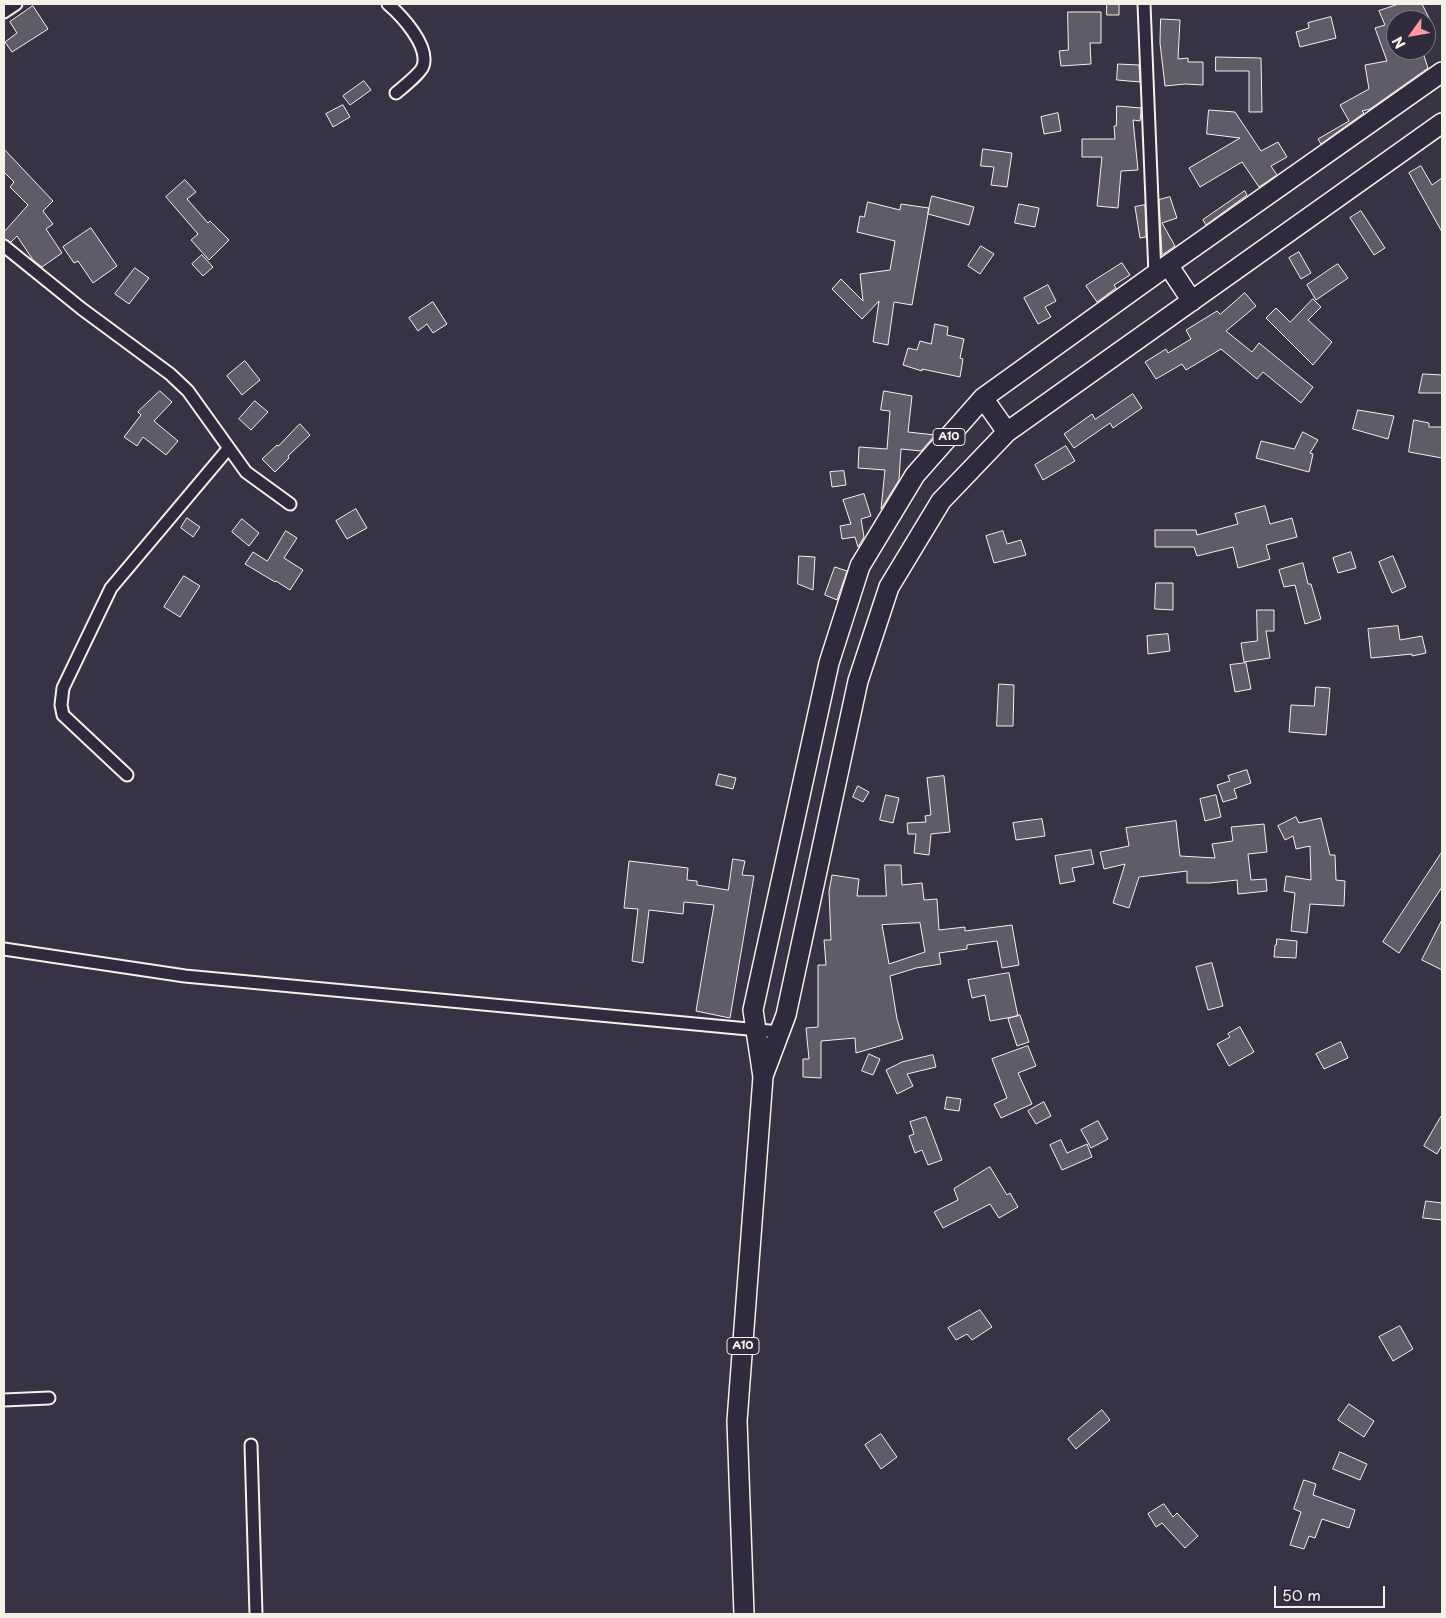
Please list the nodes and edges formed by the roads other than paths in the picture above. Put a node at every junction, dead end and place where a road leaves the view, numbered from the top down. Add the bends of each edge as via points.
1 (16, 4) edge
2 (388, 4) edge
3 (1144, 4) edge
4 (4, 12) edge
5 (1442, 72) edge
6 (396, 94) dead end
7 (1442, 123) edge
8 (4, 246) edge
9 (1161, 270) junction
10 (1192, 301) junction
11 (983, 398) junction
12 (1007, 432) junction
13 (228, 449) junction
14 (290, 504) dead end
15 (127, 775) dead end
16 (4, 949) edge
17 (756, 1029) junction
18 (780, 1032) junction
19 (763, 1077) junction
20 (49, 1398) dead end
21 (4, 1400) edge
22 (251, 1446) dead end
23 (256, 1614) edge
24 (744, 1614) edge

1 - 4 street
2 - 6 street via 402,16 422,48 424,59 423,68
3 - 9 street
5 - 9 highway, A10
7 - 10 highway, A10
8 - 13 street via 170,374 188,391
9 - 10 highway
9 - 11 highway, A10
10 - 12 highway, A10
11 - 12 highway
11 - 17 highway, A10 via 915,475 860,566 828,663 753,1010
12 - 18 highway, A10 via 941,501 889,587 858,681
13 - 14 street via 246,472
13 - 15 street via 111,588 63,688 63,715
16 - 17 street via 185,976
17 - 18 street
17 - 19 highway, A10
18 - 19 highway, A10
19 - 24 highway, A10 via 737,1421
20 - 21 street
22 - 23 street

